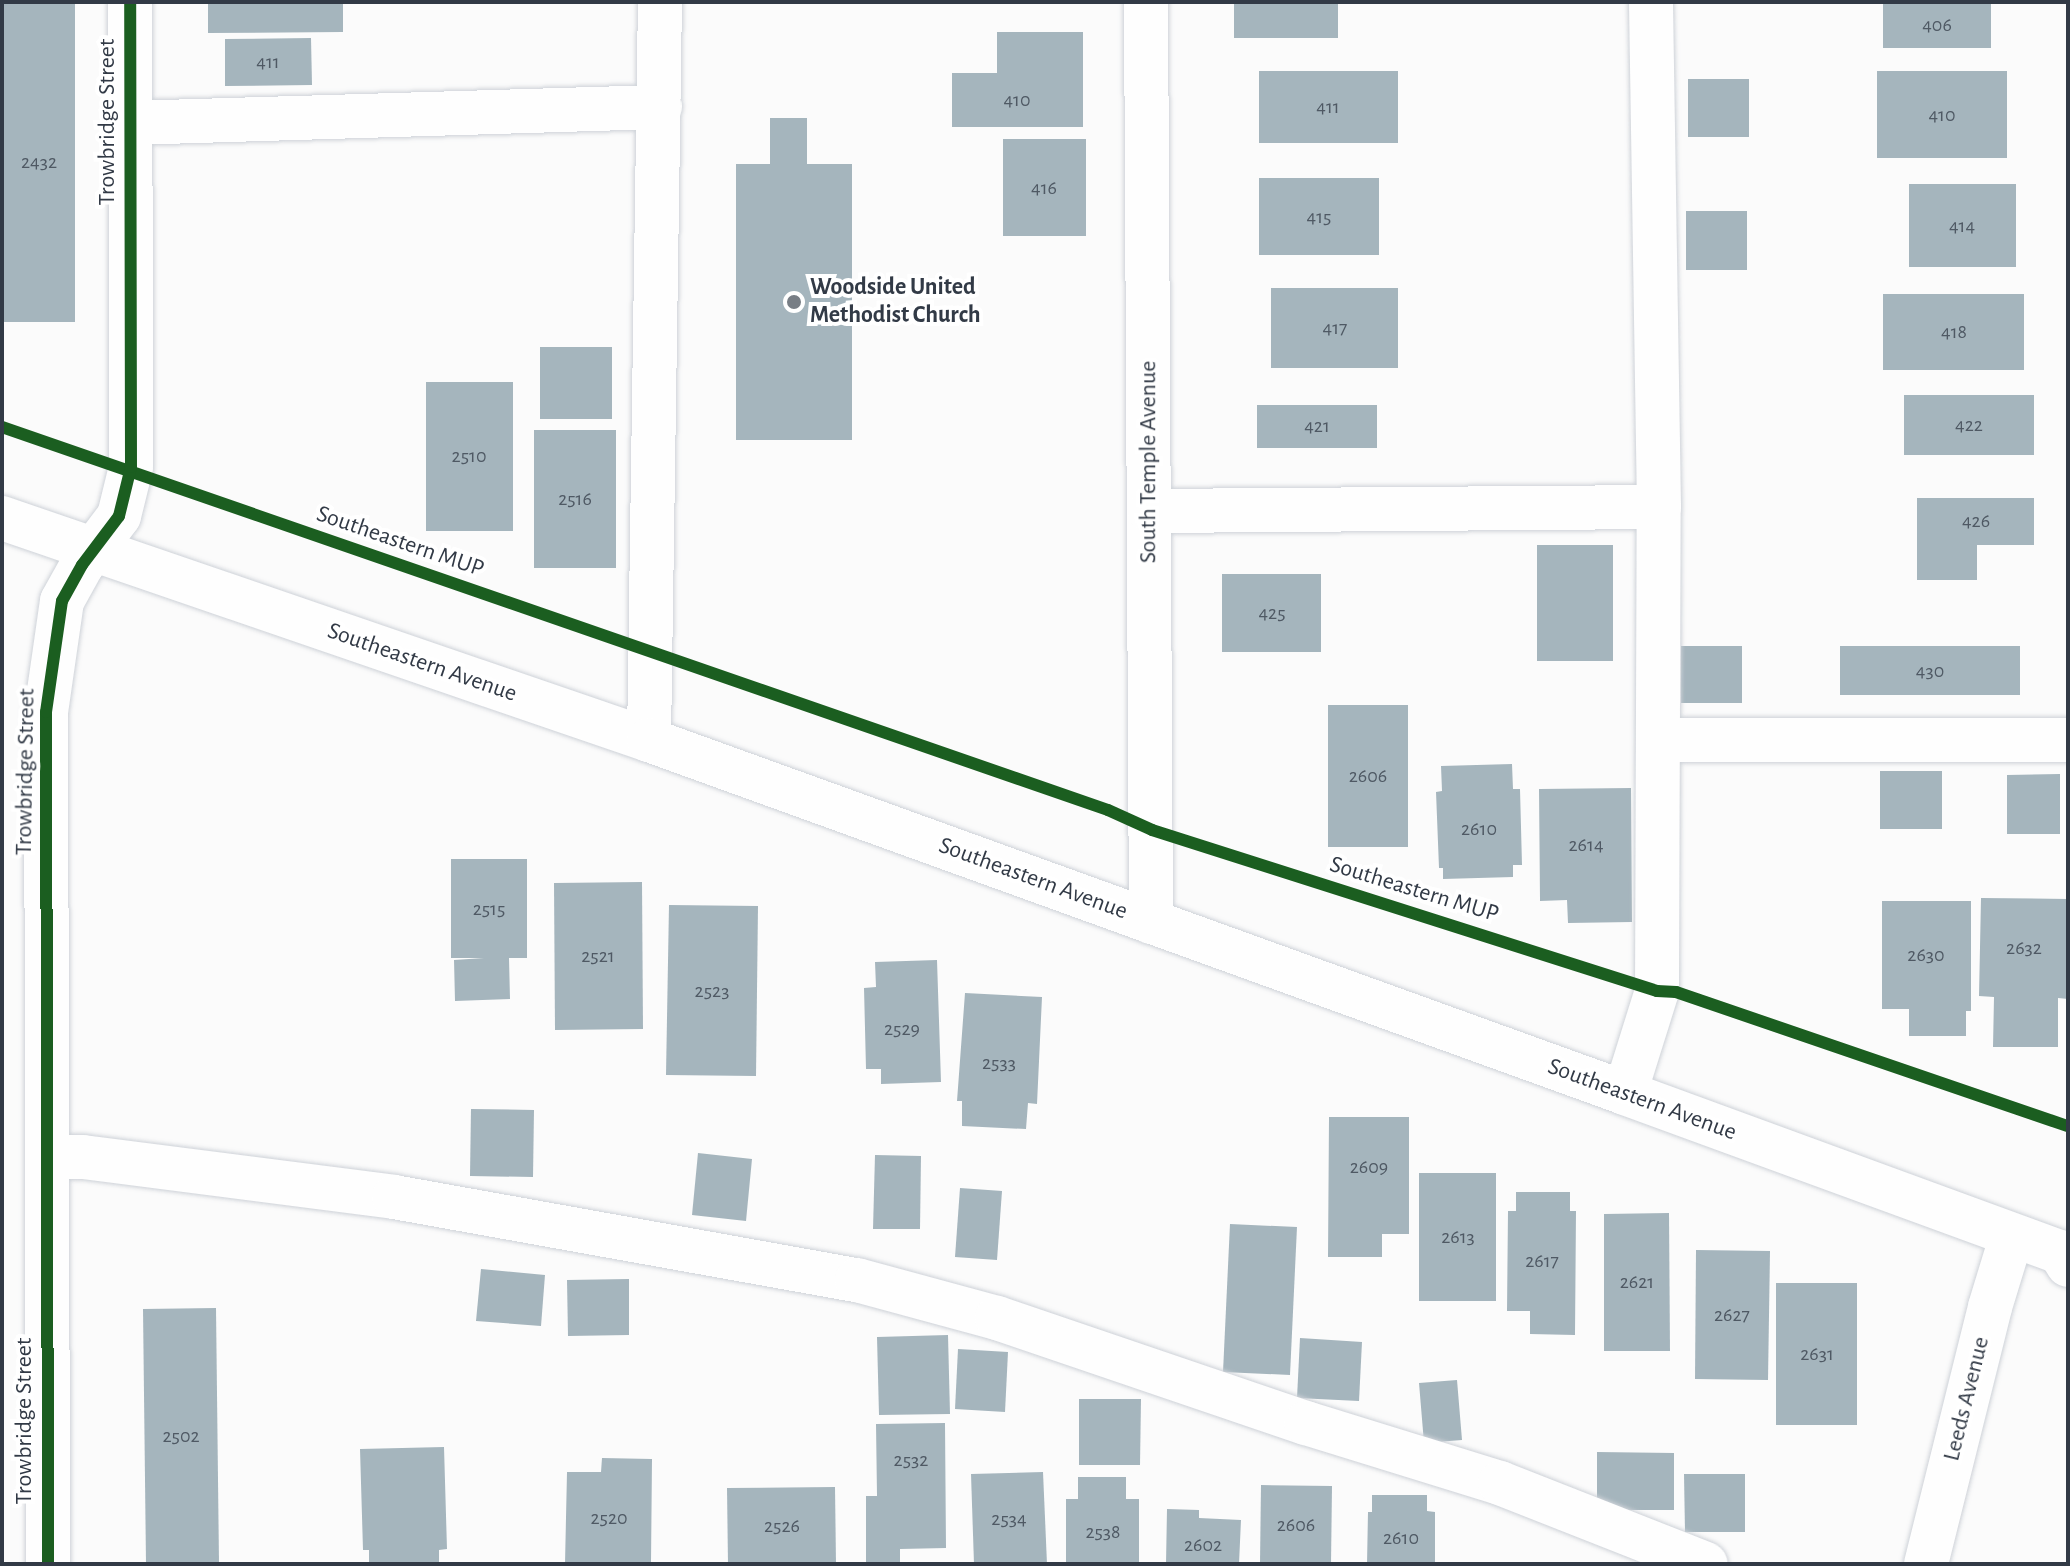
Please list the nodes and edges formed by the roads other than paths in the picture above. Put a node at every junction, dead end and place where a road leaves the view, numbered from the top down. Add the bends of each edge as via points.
1 (130, 2) edge
2 (660, 2) edge
3 (1146, 2) edge
4 (1651, 2) edge
5 (660, 107) junction
6 (130, 123) junction
7 (1659, 507) junction
8 (1150, 511) junction
9 (2, 518) edge
10 (94, 551) junction
11 (649, 740) junction
12 (1658, 740) junction
13 (2068, 740) edge
14 (1151, 922) junction
15 (1625, 1093) junction
16 (47, 1157) junction
17 (2012, 1235) junction
18 (2065, 1255) edge
19 (48, 1564) edge
20 (1706, 1564) edge
21 (1926, 1564) edge

1 - 6 main road, Trowbridge Street
2 - 5 main road
3 - 8 main road, South Temple Avenue
4 - 7 main road
5 - 6 main road
5 - 11 main road
6 - 10 main road, Trowbridge Street via 131,467 119,516
7 - 8 main road
7 - 12 main road
8 - 14 main road, South Temple Avenue
9 - 10 main road, Southeastern Avenue
10 - 11 main road, Southeastern Avenue
10 - 16 main road, Trowbridge Street via 57,615 46,712
11 - 14 main road, Southeastern Avenue
12 - 13 main road
12 - 15 main road via 1657,991
14 - 15 main road, Southeastern Avenue
15 - 17 main road, Southeastern Avenue
16 - 19 main road, Trowbridge Street
16 - 20 main road via 83,1157 394,1197 857,1280 997,1318 1500,1483
17 - 18 main road, Southeastern Avenue
17 - 21 main road, Leeds Avenue

